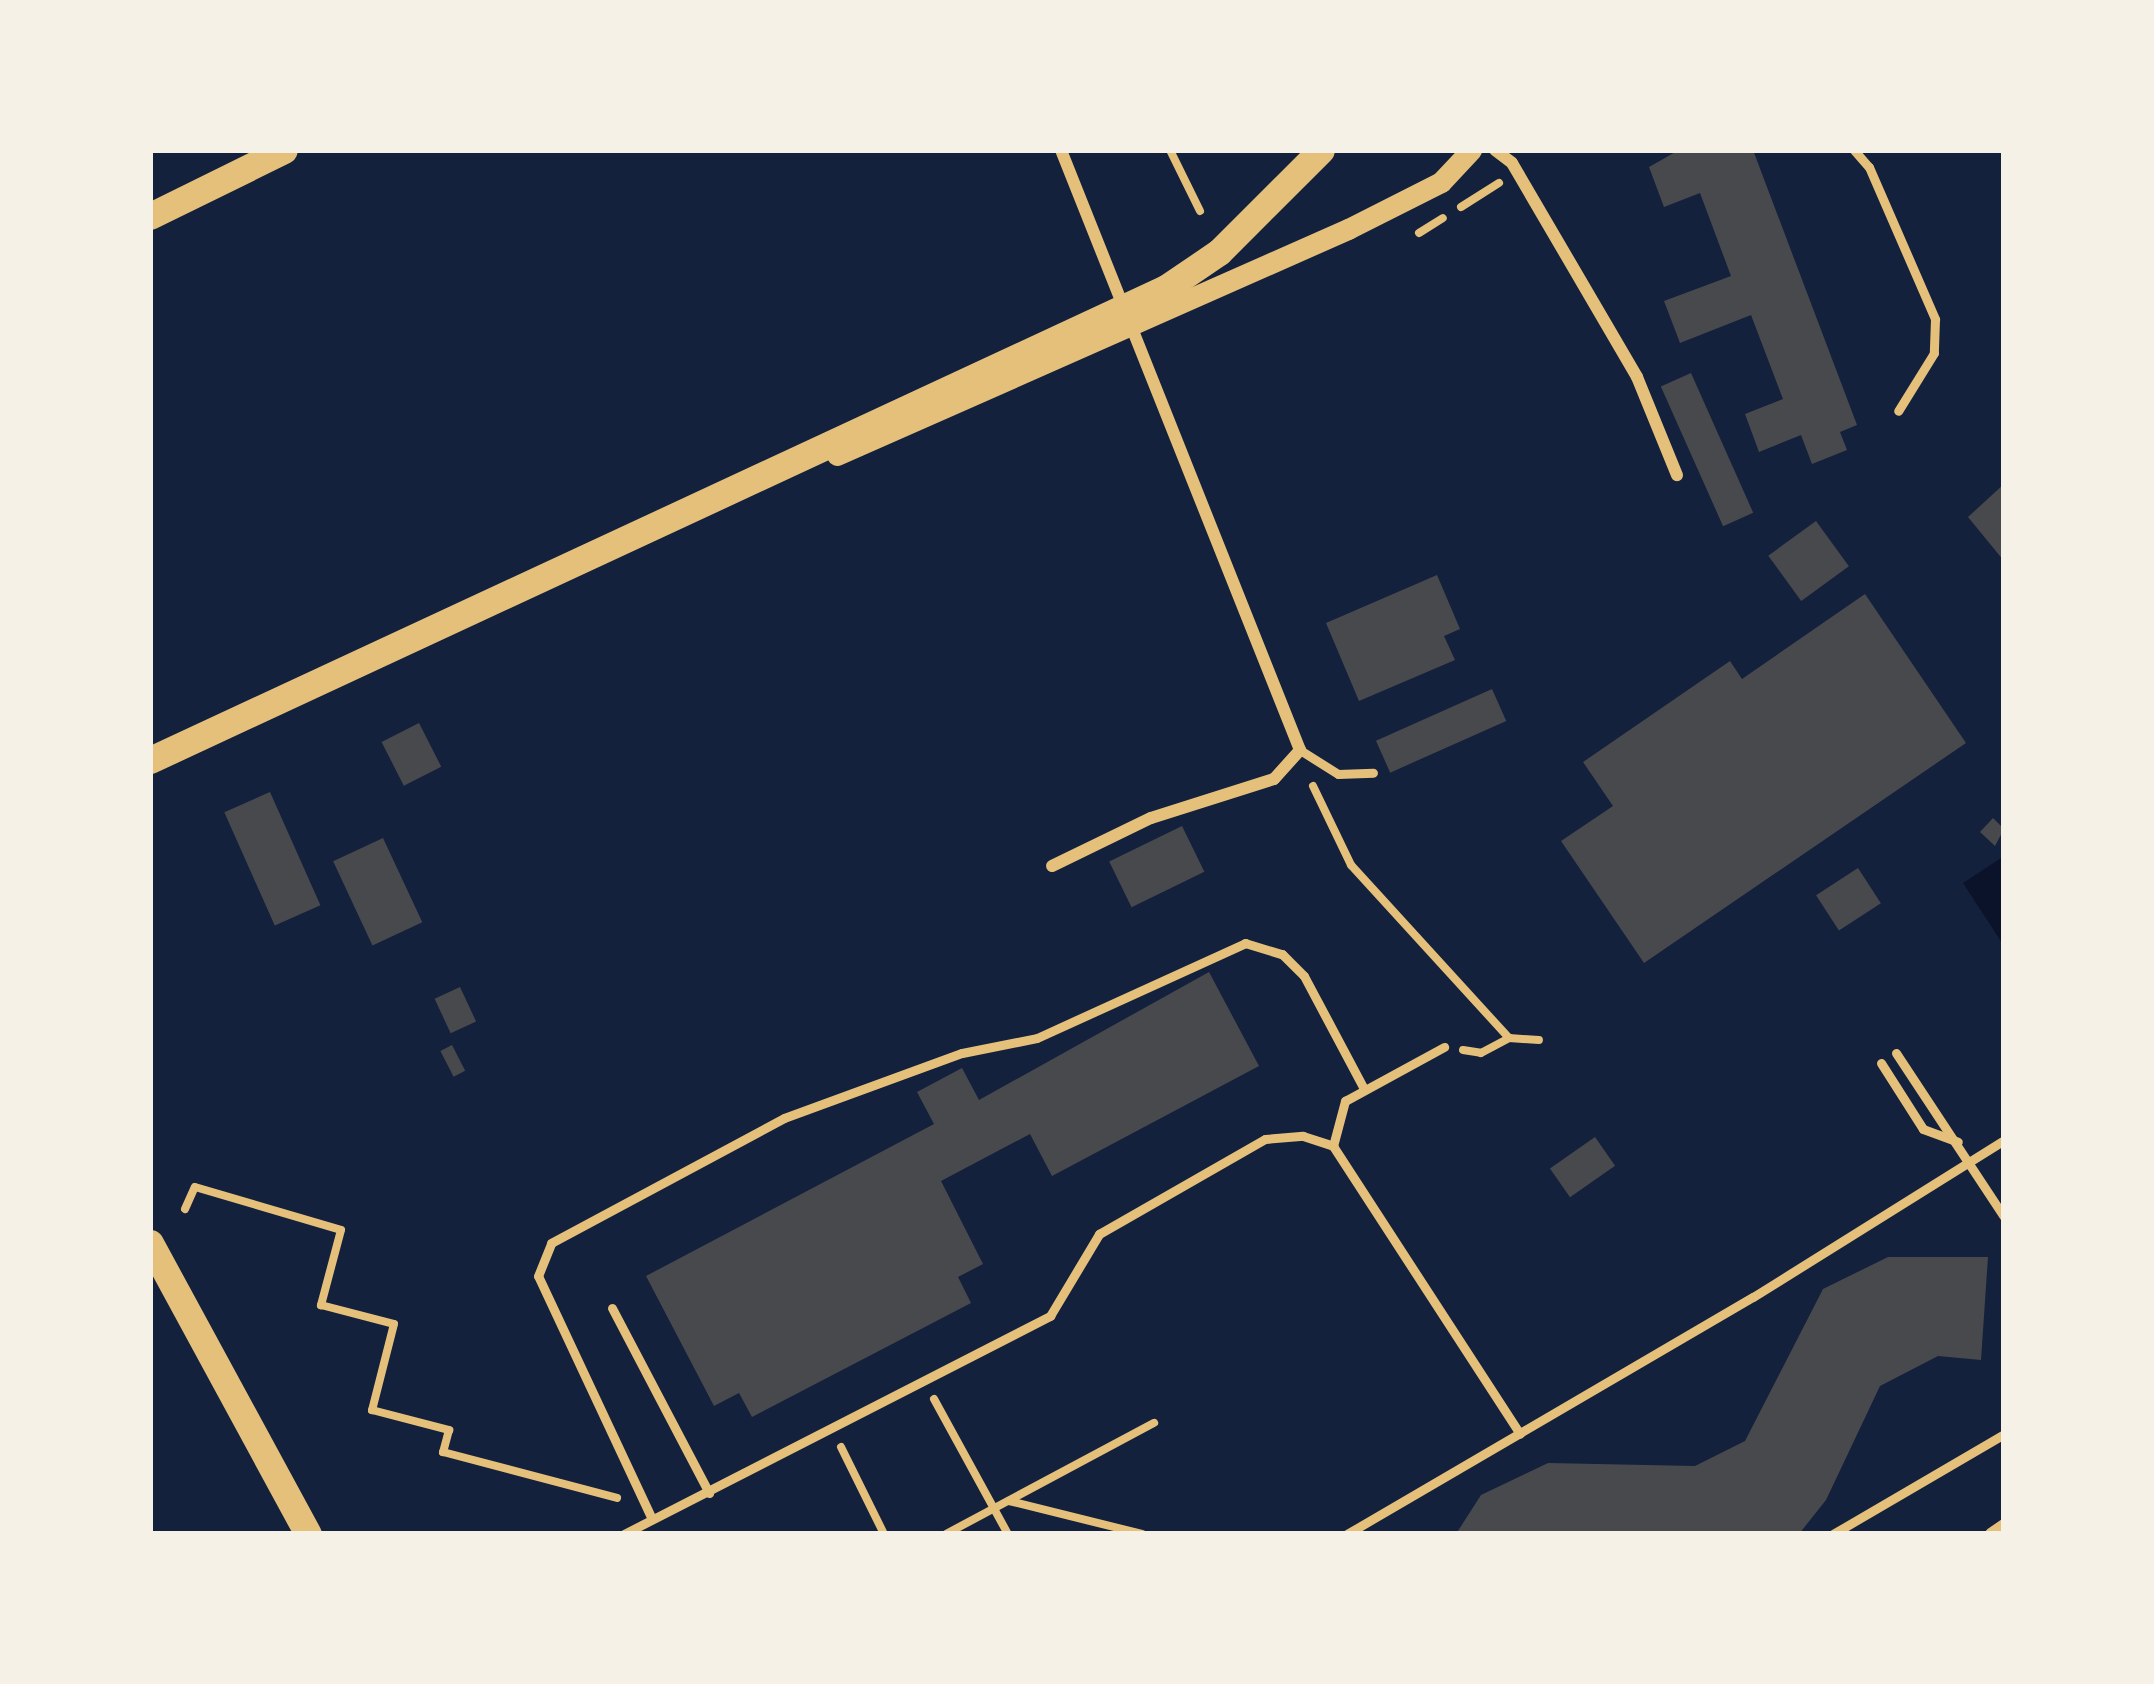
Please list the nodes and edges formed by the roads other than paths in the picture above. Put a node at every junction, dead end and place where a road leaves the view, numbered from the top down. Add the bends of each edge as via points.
1 (284, 150) edge
2 (1061, 150) edge
3 (1322, 150) edge
4 (1471, 150) edge
5 (1496, 150) edge
6 (1853, 150) edge
7 (150, 216) edge
8 (1124, 314) junction
9 (1898, 411) dead end
10 (1677, 475) dead end
11 (1300, 750) junction
12 (150, 760) edge
13 (150, 772) edge
14 (1373, 773) dead end
15 (1052, 866) dead end
16 (1444, 1047) road end
17 (1896, 1053) dead end
18 (1881, 1063) dead end
19 (1363, 1087) junction
20 (2004, 1139) edge
21 (1958, 1142) junction
22 (1333, 1146) junction
23 (1970, 1162) junction
24 (2004, 1217) edge
25 (152, 1246) edge
26 (613, 1308) dead end
27 (2004, 1434) edge
28 (1520, 1435) junction
29 (709, 1493) junction
30 (652, 1519) junction
31 (2004, 1525) edge
32 (308, 1534) edge
33 (624, 1534) edge
34 (1347, 1534) edge
35 (1833, 1534) edge
36 (1991, 1534) edge

1 - 7 main road
2 - 8 street
3 - 8 main road via 1219,252
4 - 8 street via 1441,182 1404,201
5 - 10 street via 1518,172 1637,377
6 - 9 lane via 1869,167 1934,319 1934,353
8 - 11 street
8 - 12 main road
8 - 13 street
11 - 14 lane via 1338,774
11 - 15 street via 1274,778 1151,818
16 - 19 lane
17 - 21 lane
18 - 21 lane via 1923,1129
19 - 22 lane via 1345,1101
19 - 30 lane via 1304,976 1282,954 1245,943 1037,1038 962,1053 784,1118 550,1243 538,1276
20 - 23 lane
21 - 23 lane
22 - 28 lane
22 - 29 lane via 1303,1136 1265,1139 1099,1234 1050,1316
23 - 24 lane
23 - 28 lane
25 - 32 main road
26 - 29 lane
27 - 35 lane
28 - 34 lane
29 - 30 lane
30 - 33 lane
31 - 36 street

